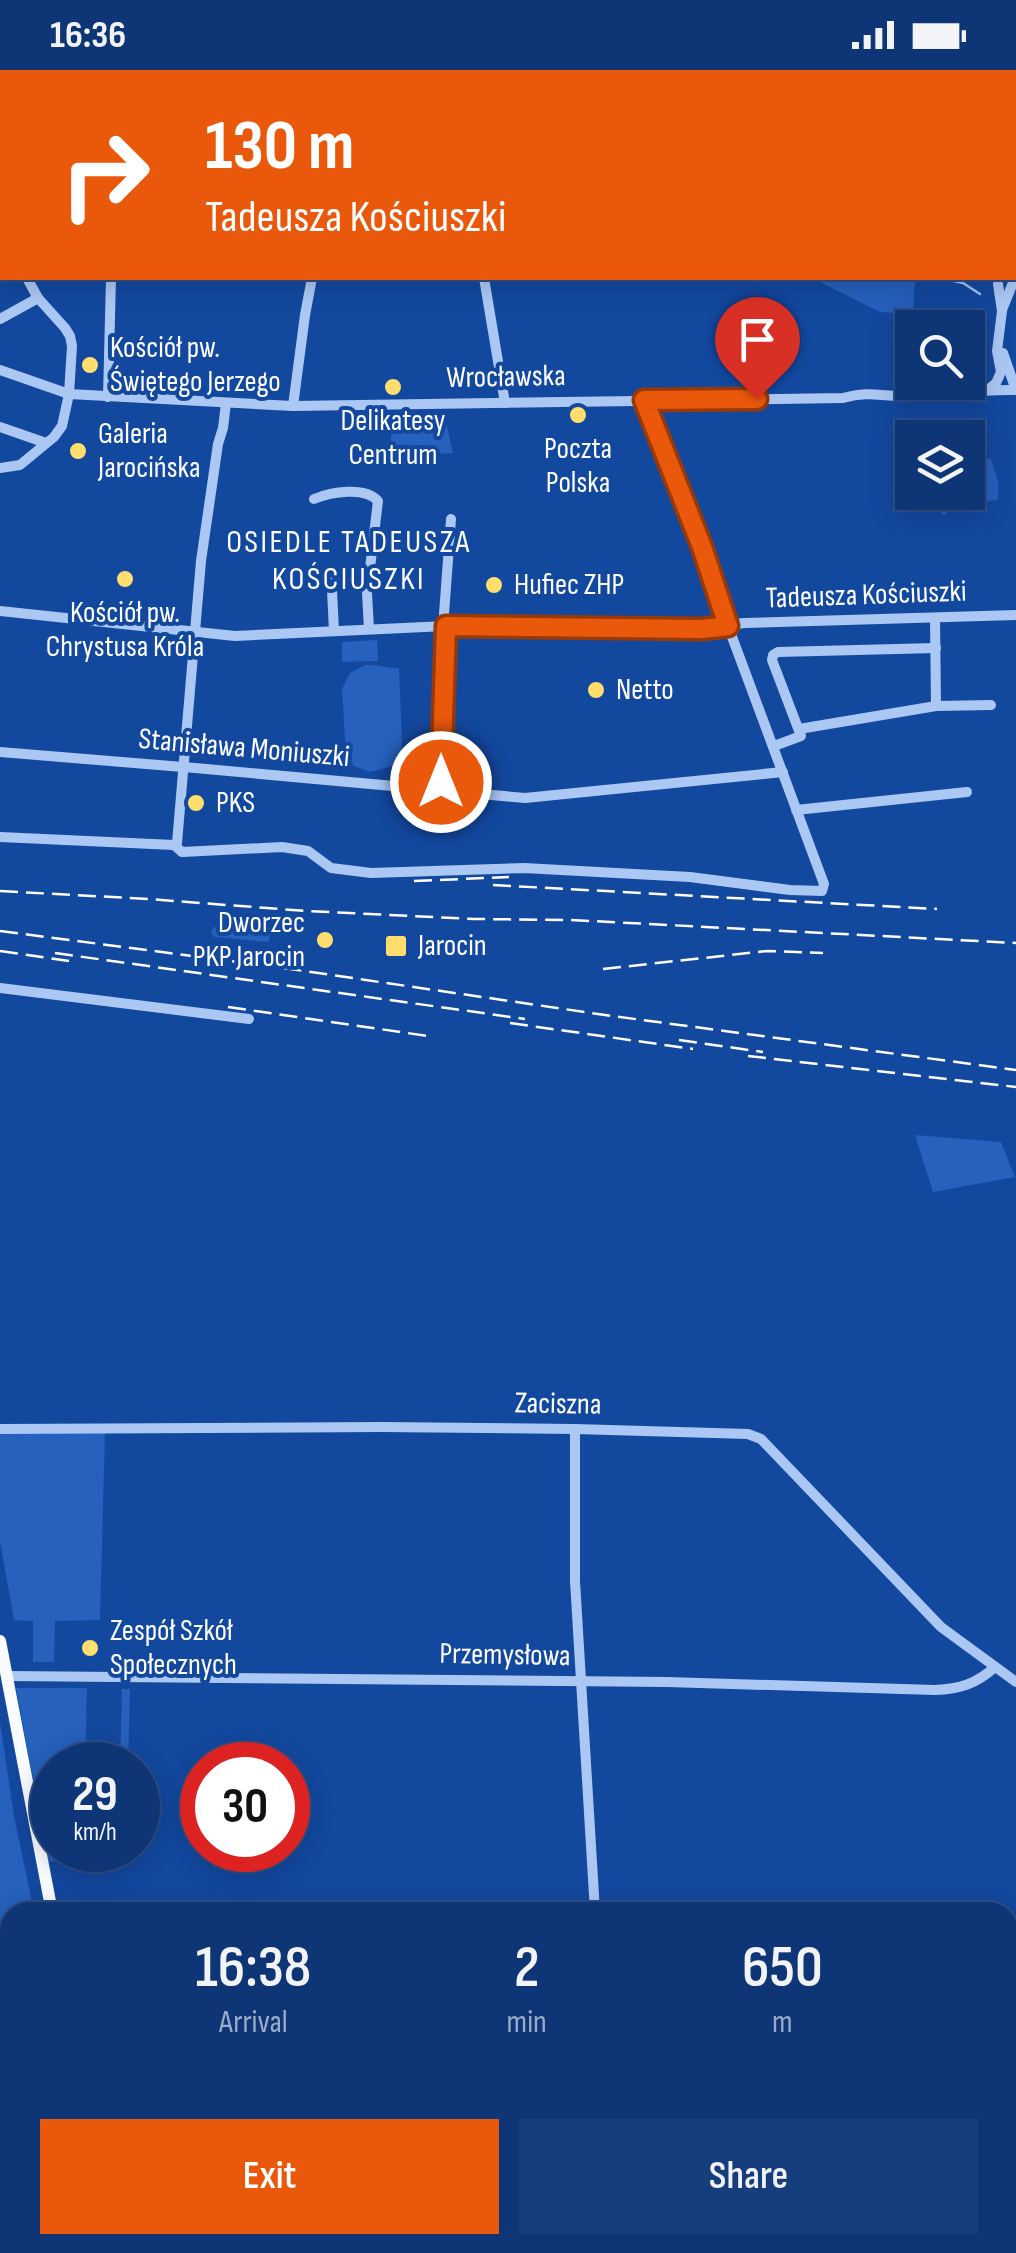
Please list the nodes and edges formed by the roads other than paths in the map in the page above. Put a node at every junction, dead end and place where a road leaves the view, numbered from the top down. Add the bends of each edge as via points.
1 (34, 280) edge
2 (111, 280) edge
3 (312, 280) edge
4 (484, 280) edge
5 (995, 281) edge
6 (1014, 285) edge
7 (38, 298) junction
8 (1002, 311) junction
9 (0, 319) edge
10 (1000, 336) junction
11 (0, 370) edge
12 (989, 390) junction
13 (1016, 390) edge
14 (70, 394) junction
15 (108, 396) junction
16 (644, 400) junction
17 (226, 403) junction
18 (505, 403) junction
19 (292, 406) junction
20 (0, 427) edge
21 (46, 443) junction
22 (0, 468) edge
23 (314, 499) dead end
24 (451, 519) dead end
25 (334, 576) junction
26 (291, 577) dead end
27 (368, 581) junction
28 (0, 610) edge
29 (1016, 615) edge
30 (935, 618) junction
31 (446, 626) junction
32 (728, 626) junction
33 (368, 629) junction
34 (334, 631) junction
35 (196, 632) junction
36 (936, 648) junction
37 (991, 705) dead end
38 (936, 706) junction
39 (799, 728) junction
40 (774, 746) junction
41 (0, 752) edge
42 (184, 767) junction
43 (783, 772) junction
44 (441, 791) junction
45 (967, 792) dead end
46 (796, 810) junction
47 (0, 837) edge
48 (174, 845) junction
49 (0, 988) edge
50 (249, 1018) dead end
51 (0, 1429) edge
52 (575, 1429) junction
53 (0, 1641) edge
54 (995, 1668) junction
55 (7, 1676) junction
56 (581, 1682) junction
57 (1016, 1682) edge
58 (50, 1902) edge
59 (594, 1902) edge

1 - 7 street
2 - 15 street
3 - 19 street
4 - 18 street
5 - 6 street
5 - 8 street
6 - 8 street
7 - 9 street
7 - 14 street via 70,336
8 - 10 street
10 - 12 street via 1001,372
10 - 13 street
11 - 14 street, Wrocławska
12 - 13 street, Wrocławska
12 - 16 street, Wrocławska
14 - 15 street, Wrocławska
14 - 21 street via 62,426
15 - 17 street, Wrocławska
16 - 18 street, Wrocławska
16 - 32 street
17 - 19 street, Wrocławska
17 - 35 street
18 - 19 street, Wrocławska
20 - 21 street
21 - 22 street via 20,465
23 - 27 street via 359,492 376,497
24 - 31 street
25 - 26 street
25 - 27 street
25 - 34 street
27 - 33 street
28 - 35 street, Tadeusza Kościuszki
29 - 30 street, Tadeusza Kościuszki
30 - 32 street, Tadeusza Kościuszki
30 - 36 street
31 - 32 street, Tadeusza Kościuszki
31 - 33 street, Tadeusza Kościuszki
31 - 44 street
32 - 40 street
33 - 34 street, Tadeusza Kościuszki
34 - 35 street, Tadeusza Kościuszki
35 - 42 street
36 - 38 street
36 - 39 street via 778,652 772,660
37 - 38 street
38 - 39 street
39 - 40 street via 802,736
40 - 43 street
41 - 42 street, Stanisława Moniuszki
42 - 44 street, Stanisława Moniuszki
42 - 48 street
43 - 44 street, Stanisława Moniuszki via 545,798
43 - 46 street
45 - 46 street
46 - 48 street via 822,891 524,868 371,873 331,868 308,850 182,852
47 - 48 street
49 - 50 street
51 - 52 street, Zaciszna
52 - 54 street, Zaciszna via 734,1432 761,1439 940,1627
52 - 56 street
53 - 55 main road
54 - 56 street, Przemysłowa via 968,1686 936,1690
54 - 57 street, Zaciszna
55 - 56 street, Przemysłowa
55 - 58 main road
56 - 59 street

